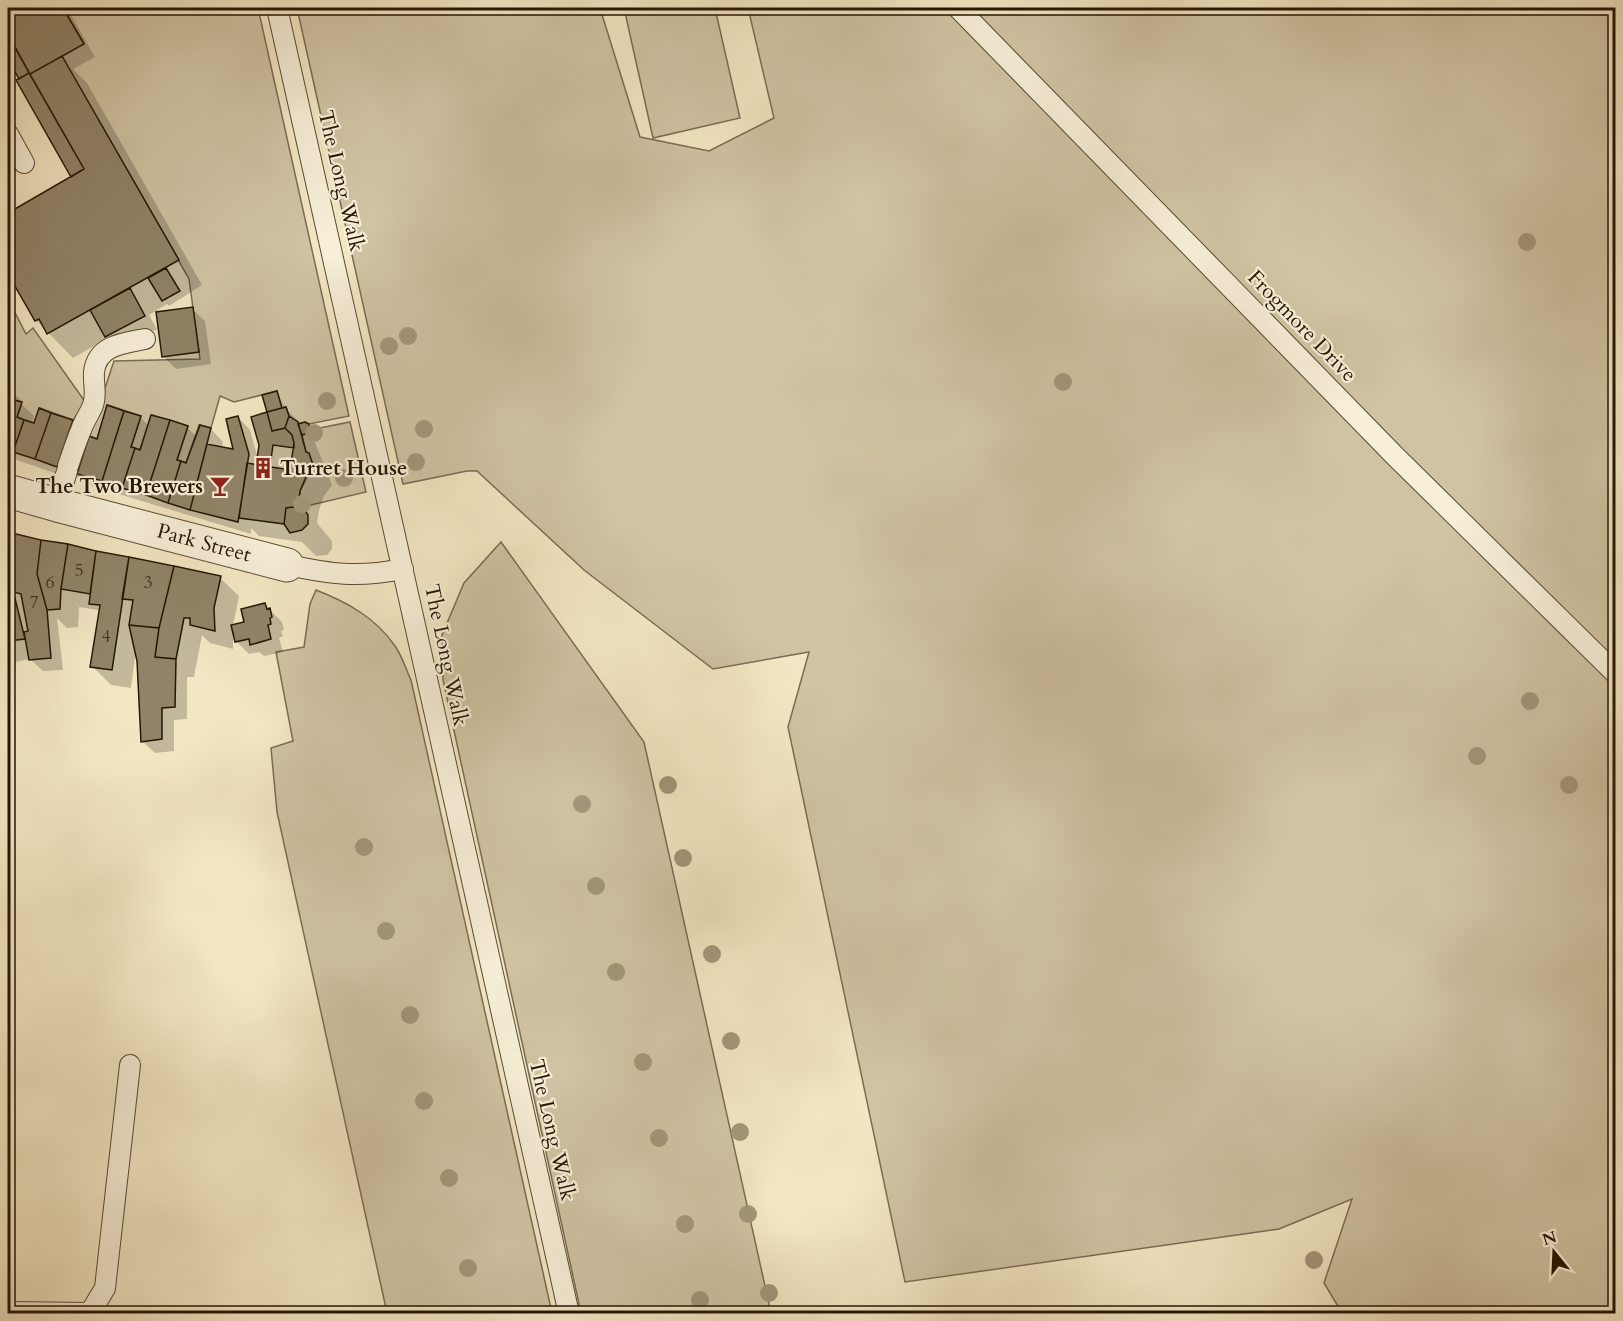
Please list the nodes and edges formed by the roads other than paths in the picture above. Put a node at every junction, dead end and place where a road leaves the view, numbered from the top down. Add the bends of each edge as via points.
1 (278, 8) edge
2 (958, 8) edge
3 (8, 134) edge
4 (24, 163) dead end
5 (145, 339) dead end
6 (8, 491) edge
7 (57, 505) junction
8 (287, 565) joint
9 (403, 569) junction
10 (1616, 674) edge
11 (130, 1065) dead end
12 (8, 1312) edge
13 (569, 1314) edge

1 - 9 lane, The Long Walk
2 - 10 lane, Frogmore Drive via 1395,455
3 - 4 lane
5 - 7 lane via 116,345 98,358 93,404 81,428
6 - 7 street, Park Street
7 - 8 street, Park Street
8 - 9 lane, Park Street via 354,575
9 - 13 lane, The Long Walk
11 - 12 lane via 105,1288 90,1313

